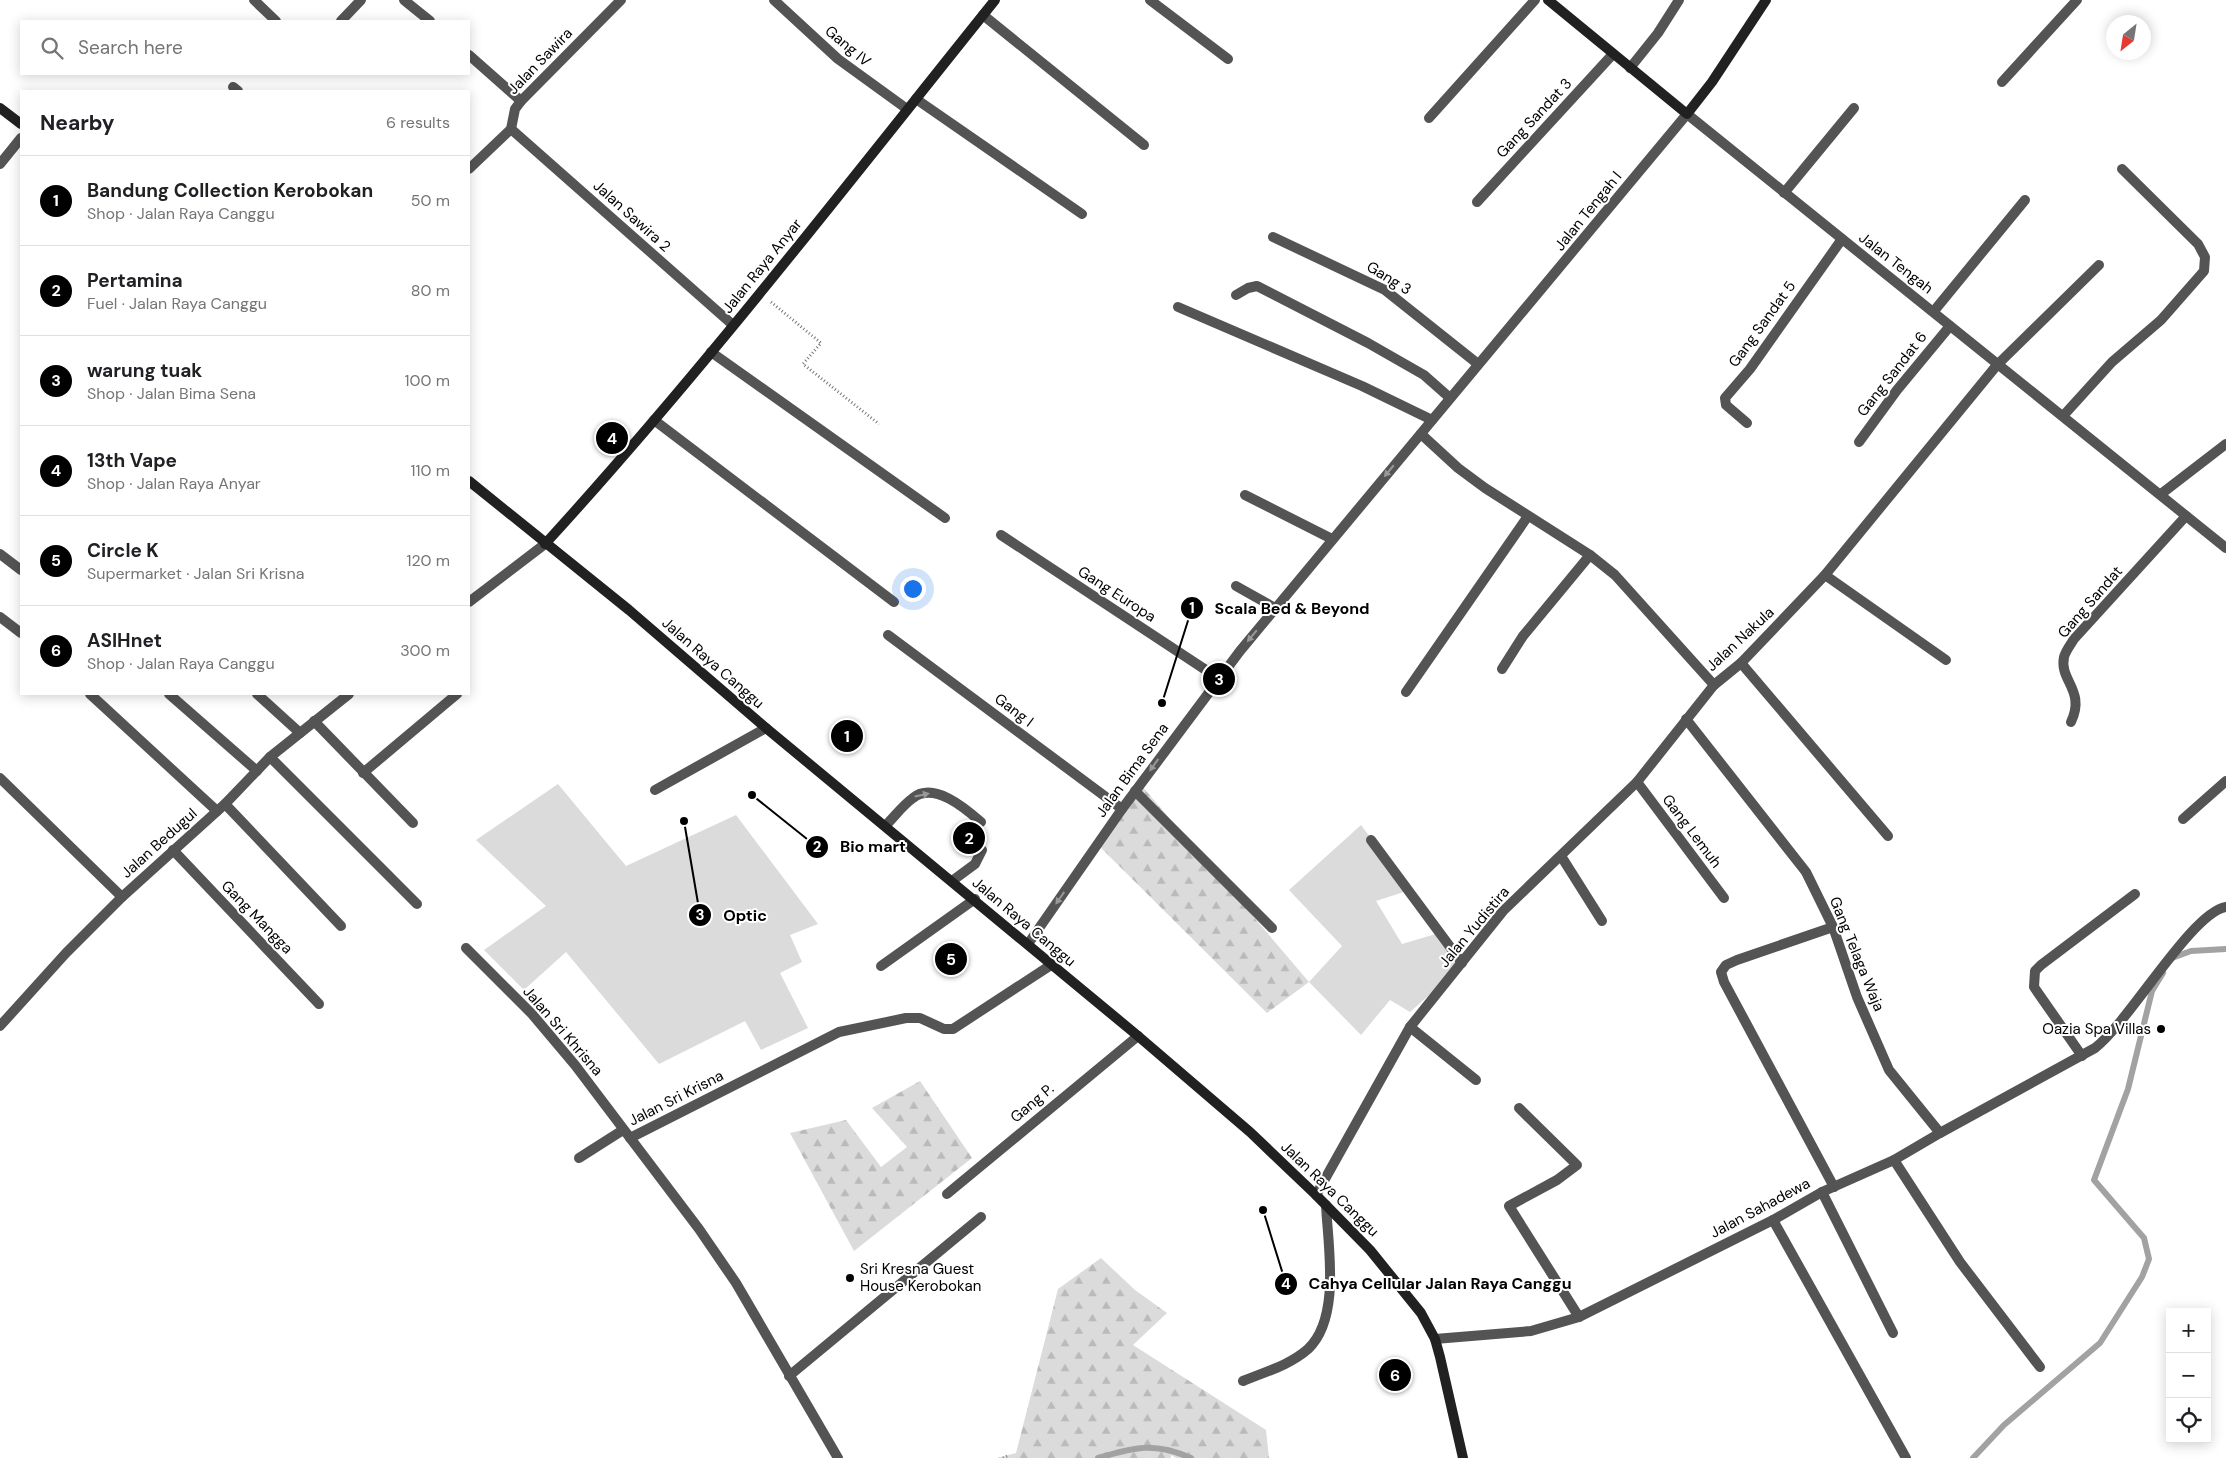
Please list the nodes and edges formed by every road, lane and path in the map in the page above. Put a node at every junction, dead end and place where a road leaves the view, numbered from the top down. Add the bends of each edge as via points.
1 (254, 0) edge
2 (361, 0) edge
3 (404, 0) edge
4 (774, 0) edge
5 (995, 0) edge
6 (1150, 0) edge
7 (1536, 0) edge
8 (1548, 0) edge
9 (1679, 0) edge
10 (1766, 0) edge
11 (2077, 0) edge
12 (616, 2) edge
13 (983, 14) junction
14 (275, 20) edge
15 (342, 20) edge
16 (429, 20) edge
17 (1613, 54) junction
18 (470, 56) edge
19 (1228, 59) dead end
20 (1630, 68) junction
21 (2002, 82) dead end
22 (916, 99) junction
23 (521, 100) junction
24 (0, 108) edge
25 (1854, 108) dead end
26 (907, 109) junction
27 (1687, 114) junction
28 (1429, 118) dead end
29 (20, 123) edge
30 (511, 129) junction
31 (20, 139) edge
32 (1144, 146) dead end
33 (0, 164) edge
34 (470, 168) edge
35 (2122, 169) dead end
36 (1784, 193) junction
37 (2025, 200) dead end
38 (1477, 202) dead end
39 (1082, 214) dead end
40 (1273, 237) dead end
41 (1842, 239) junction
42 (2099, 265) dead end
43 (759, 293) junction
44 (1236, 295) dead end
45 (1178, 306) dead end
46 (1934, 311) junction
47 (733, 326) junction
48 (1950, 326) junction
49 (711, 352) junction
50 (1478, 364) junction
51 (1998, 365) junction
52 (1450, 398) junction
53 (2063, 416) junction
54 (654, 420) junction
55 (1432, 420) junction
56 (1748, 423) dead end
57 (879, 424) dead end
58 (1421, 434) junction
59 (1859, 442) dead end
60 (2226, 444) edge
61 (470, 482) edge
62 (2161, 494) junction
63 (1245, 495) dead end
64 (1528, 516) junction
65 (2186, 516) junction
66 (945, 518) dead end
67 (1001, 535) dead end
68 (1332, 539) junction
69 (545, 544) junction
70 (2226, 548) edge
71 (0, 554) edge
72 (1590, 555) junction
73 (20, 569) edge
74 (1825, 575) junction
75 (1236, 586) dead end
76 (470, 601) edge
77 (894, 602) dead end
78 (1275, 608) junction
79 (0, 617) edge
80 (20, 632) edge
81 (888, 635) dead end
82 (1946, 660) dead end
83 (1741, 663) junction
84 (1502, 669) dead end
85 (1218, 678) junction
86 (1714, 685) junction
87 (1406, 692) dead end
88 (91, 695) edge
89 (170, 695) edge
90 (258, 695) edge
91 (348, 695) edge
92 (456, 695) edge
93 (1686, 718) junction
94 (314, 721) junction
95 (2072, 722) dead end
96 (766, 728) junction
97 (300, 733) junction
98 (270, 757) junction
99 (257, 771) junction
100 (363, 773) junction
101 (0, 778) edge
102 (2226, 781) edge
103 (1637, 782) junction
104 (655, 790) dead end
105 (1135, 790) junction
106 (225, 804) junction
107 (1122, 809) junction
108 (217, 811) junction
109 (2183, 819) dead end
110 (981, 822) dead end
111 (413, 823) dead end
112 (886, 825) junction
113 (1888, 836) dead end
114 (1371, 840) dead end
115 (173, 850) junction
116 (982, 850) dead end
117 (1560, 856) junction
118 (952, 881) junction
119 (2135, 894) dead end
120 (122, 897) junction
121 (1724, 898) dead end
122 (975, 899) junction
123 (416, 904) dead end
124 (2226, 907) edge
125 (1602, 921) dead end
126 (341, 926) dead end
127 (1833, 927) junction
128 (1272, 928) dead end
129 (1028, 944) junction
130 (466, 948) dead end
131 (1462, 963) junction
132 (1051, 965) junction
133 (880, 966) dead end
134 (319, 1004) dead end
135 (0, 1026) edge
136 (1410, 1027) junction
137 (1138, 1036) junction
138 (2082, 1056) junction
139 (1476, 1080) dead end
140 (1519, 1108) dead end
141 (1940, 1133) junction
142 (627, 1134) junction
143 (579, 1158) dead end
144 (1894, 1160) junction
145 (1834, 1188) junction
146 (1822, 1192) junction
147 (947, 1194) dead end
148 (1316, 1195) junction
149 (1326, 1205) junction
150 (981, 1217) dead end
151 (1773, 1220) junction
152 (1579, 1317) junction
153 (1893, 1333) dead end
154 (1435, 1339) junction
155 (2040, 1366) dead end
156 (789, 1376) junction
157 (1243, 1382) dead end
158 (1009, 1455) dead end
159 (838, 1458) edge
160 (1003, 1458) edge
161 (1463, 1458) edge
162 (1906, 1458) edge

1 - 14 street
2 - 15 street
3 - 16 street
4 - 26 street, Gang IV via 838,59
5 - 13 main road, Jalan Raya Anyar
6 - 19 street
7 - 28 street
8 - 17 main road, Jalan Tengah
9 - 20 street
10 - 27 main road, Jalan Tengah I
11 - 21 street
12 - 23 street, Jalan Sawira
13 - 22 main road, Jalan Raya Anyar
13 - 32 street
17 - 20 main road, Jalan Tengah
17 - 38 street, Gang Sandat 3
18 - 23 street
20 - 27 main road, Jalan Tengah
22 - 26 main road, Jalan Raya Anyar
22 - 39 street
23 - 30 street, Jalan Sawira via 515,109
24 - 29 main road
25 - 36 street
26 - 43 main road, Jalan Raya Anyar
27 - 36 street, Jalan Tengah
27 - 50 street, Jalan Tengah I
30 - 34 street
30 - 47 street, Jalan Sawira 2
31 - 33 street
35 - 53 street via 2198,244 2205,257 2204,271 2162,320 2112,362
36 - 41 street, Jalan Tengah
37 - 46 street
40 - 50 street, Gang 3 via 1386,290
41 - 46 street, Jalan Tengah
41 - 56 street, Gang Sandat 5 via 1726,398 1726,405
42 - 51 street, Jalan Nakula
43 - 47 main road, Jalan Raya Anyar
43 - 57 path via 821,343 803,364
44 - 52 street via 1257,286 1424,375
45 - 55 street
46 - 48 street, Jalan Tengah
47 - 49 main road, Jalan Raya Anyar
48 - 51 street, Jalan Tengah
48 - 59 street, Gang Sandat 6
49 - 54 main road, Jalan Raya Anyar
49 - 66 street
50 - 52 street, Jalan Tengah I
51 - 53 street, Jalan Tengah
51 - 74 street, Jalan Nakula
52 - 55 street, Jalan Tengah I
53 - 62 street, Jalan Tengah
54 - 69 main road, Jalan Raya Anyar
54 - 77 street
55 - 58 street, Jalan Tengah I
58 - 64 street, Jalan Nakula via 1458,468
58 -> 68 street, Jalan Bima Sena
60 - 62 street
61 - 69 main road, Jalan Raya Canggu
62 - 65 street, Jalan Tengah
63 - 68 street
64 - 72 street, Jalan Nakula
64 - 87 street
65 - 70 street, Jalan Tengah
65 - 95 street, Gang Sandat via 2074,639 2064,655 2064,666 2077,702
67 - 85 street, Gang Europa
68 - 78 street, Jalan Bima Sena
69 - 76 street
69 - 96 main road, Jalan Raya Canggu via 629,610
71 - 73 street
72 - 84 street via 1524,636
72 - 86 street, Jalan Nakula via 1615,575
74 - 82 street
74 - 83 street, Jalan Nakula
75 - 78 street
78 -> 85 street, Jalan Bima Sena
79 - 80 street
81 - 107 street, Gang I
83 - 86 street, Jalan Nakula
83 - 113 street
85 -> 105 street, Jalan Bima Sena
86 - 93 street, Jalan Yudistira
88 - 108 street
89 - 99 street
90 - 97 street
91 - 94 street, Jalan Bedugul
92 - 100 street
93 - 103 street, Jalan Yudistira
93 - 127 street, Gang Telaga Waja via 1806,872
94 - 97 street, Jalan Bedugul
94 - 100 street
96 - 104 street
96 - 112 main road, Jalan Raya Canggu
97 - 98 street, Jalan Bedugul
98 - 99 street, Jalan Bedugul
98 - 123 street
99 - 106 street, Jalan Bedugul
100 - 111 street
101 - 120 street
102 - 109 street
103 - 117 street, Jalan Yudistira
103 - 121 street, Gang Lemuh
105 - 107 street, Jalan Bima Sena
105 - 128 street
106 - 108 street, Jalan Bedugul
106 - 126 street
107 -> 129 street, Jalan Bima Sena
108 - 115 street, Jalan Bedugul
112 -> 110 street via 914,796 931,793 962,805
112 - 118 main road, Jalan Raya Canggu
114 - 131 street
115 - 120 street, Jalan Bedugul
115 - 134 street, Gang Mangga
116 - 118 street via 975,864
117 - 125 street
117 - 131 street, Jalan Yudistira via 1503,911
118 - 122 main road, Jalan Raya Canggu
119 - 138 street via 2035,971 2034,987
120 - 135 street, Jalan Bedugul
122 - 129 main road, Jalan Raya Canggu
122 - 133 street
124 - 138 street, Jalan Sahadewa via 2216,910 2196,927 2117,1027
127 - 141 street, Gang Telaga Waja via 1857,997 1889,1070
127 - 145 street via 1737,960 1726,965 1721,972
129 - 132 main road, Jalan Raya Canggu
130 - 142 street, Jalan Sri Khrisna via 532,1014
131 - 136 street, Jalan Yudistira
132 - 137 main road, Jalan Raya Canggu
132 - 142 street, Jalan Sri Krisna via 953,1029 944,1029 920,1018 906,1018 839,1032
136 - 139 street
136 - 148 street, Jalan Yudistira
137 - 147 street, Gang P.
137 - 148 main road, Jalan Raya Canggu via 1250,1132
138 - 141 street, Jalan Sahadewa
140 - 152 street via 1577,1166 1509,1206
141 - 144 street, Jalan Sahadewa
142 - 143 street
142 - 156 street, Jalan Sri Krisna via 705,1236
144 - 145 street, Jalan Sahadewa
144 - 155 street via 1960,1262
145 - 146 street, Jalan Sahadewa
146 - 151 street, Jalan Sahadewa
146 - 153 street
148 - 149 main road, Jalan Raya Canggu
149 - 154 main road, Jalan Raya Canggu via 1403,1289
149 - 157 street via 1330,1304 1324,1324 1309,1348 1287,1363
150 - 156 street
151 - 152 street, Jalan Sahadewa
151 - 162 street
152 - 154 street, Jalan Sahadewa via 1531,1331
154 - 161 main road, Jalan Raya Canggu
156 - 159 street, Jalan Sri Krisna
158 - 160 path

